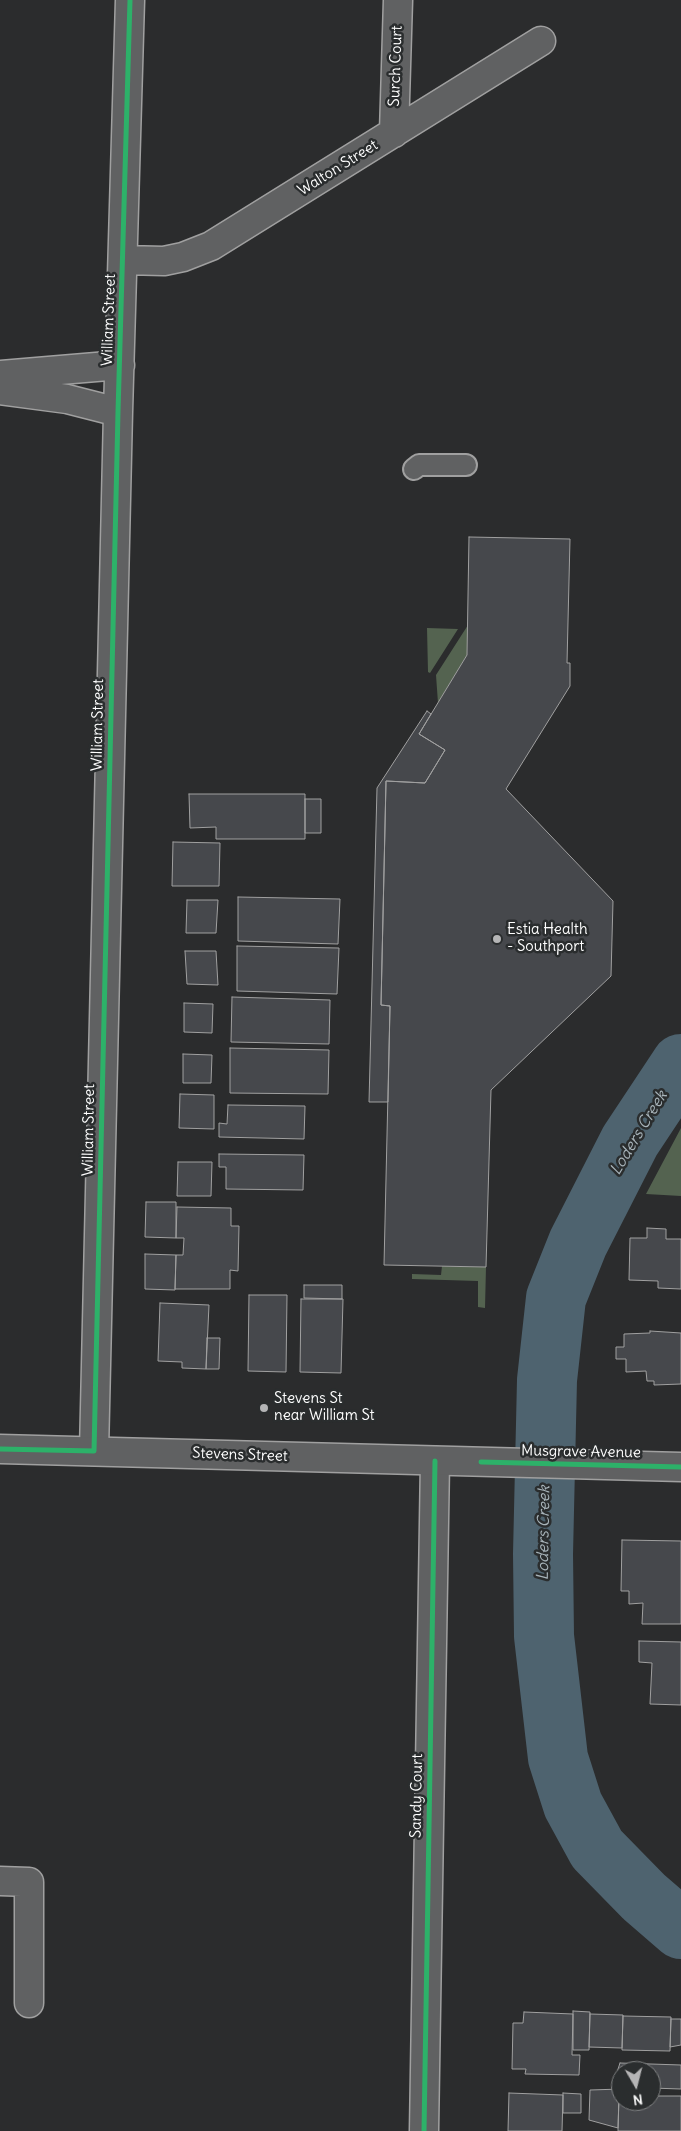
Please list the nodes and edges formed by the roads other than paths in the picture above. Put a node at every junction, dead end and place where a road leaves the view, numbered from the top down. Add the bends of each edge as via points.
1 (130, 0) edge
2 (398, 0) edge
3 (541, 41) dead end
4 (394, 133) junction
5 (123, 260) junction
6 (120, 365) junction
7 (0, 375) edge
8 (0, 390) edge
9 (118, 412) junction
10 (466, 465) dead end
11 (414, 469) dead end
12 (0, 1449) edge
13 (94, 1451) junction
14 (435, 1461) junction
15 (481, 1462) joint
16 (681, 1467) edge
17 (0, 1881) edge
18 (29, 2004) dead end
19 (424, 2131) edge

1 - 5 street, William Street
2 - 4 street, Surch Court
3 - 4 street, Walton Street
4 - 5 street, Walton Street via 196,253 164,261
5 - 6 street, William Street
6 - 7 street
6 - 9 street, William Street
8 - 9 street via 66,399
9 - 13 street, William Street
10 - 11 lane via 419,464
12 - 13 street, Stevens Street
13 - 14 street, Stevens Street
14 - 15 street, Stevens Street
14 - 19 street, Sandy Court
15 - 16 street, Musgrave Avenue
17 - 18 street via 29,1882

